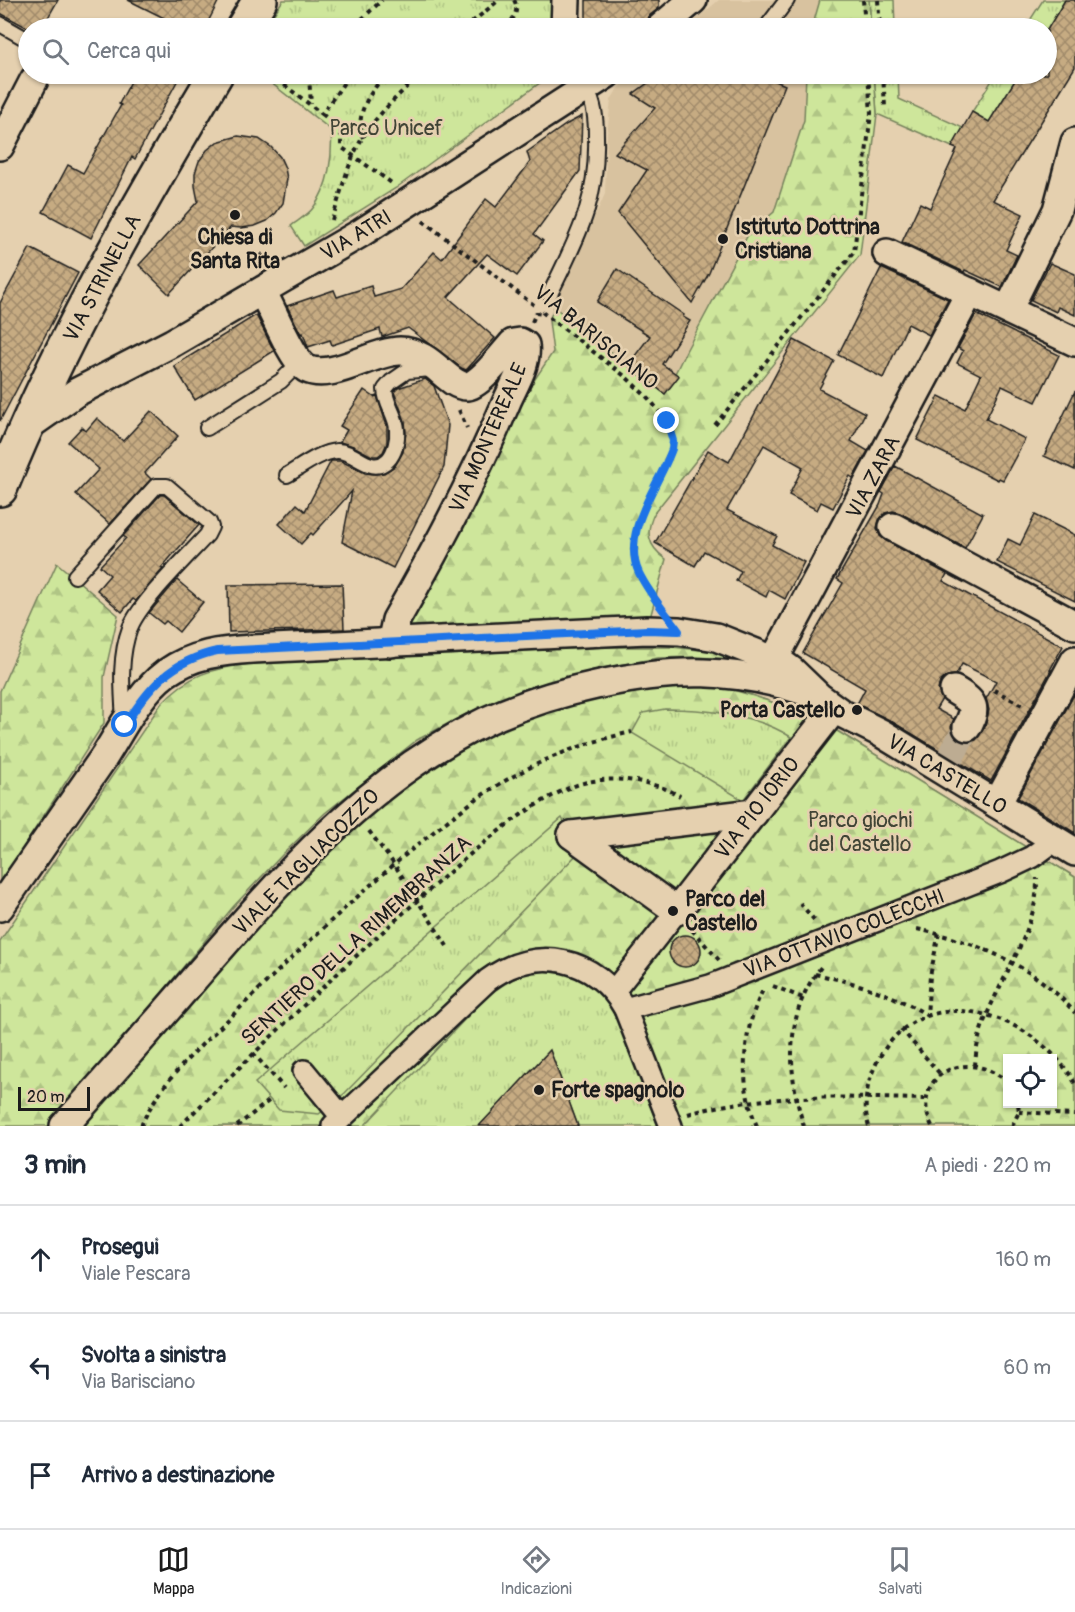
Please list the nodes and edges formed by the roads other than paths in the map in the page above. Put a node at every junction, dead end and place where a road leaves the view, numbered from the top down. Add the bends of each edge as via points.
1 (566, 0) edge
2 (693, 0) edge
3 (787, 0) edge
4 (565, 18) edge
5 (672, 18) edge
6 (774, 18) edge
7 (0, 24) edge
8 (18, 34) edge
9 (32, 84) edge
10 (210, 84) edge
11 (581, 84) edge
12 (590, 84) edge
13 (3, 134) edge
14 (1075, 142) edge
15 (887, 253) dead end
16 (262, 291) junction
17 (970, 292) junction
18 (550, 294) road end
19 (1008, 310) junction
20 (1075, 342) edge
21 (299, 363) junction
22 (435, 366) junction
23 (70, 381) junction
24 (207, 428) dead end
25 (286, 475) dead end
26 (0, 489) edge
27 (893, 527) dead end
28 (75, 576) dead end
29 (1075, 625) edge
30 (391, 643) junction
31 (1075, 660) edge
32 (767, 669) junction
33 (954, 690) dead end
34 (827, 703) junction
35 (125, 725) junction
36 (967, 727) tunnel mouth
37 (997, 804) junction
38 (754, 813) junction
39 (1065, 846) edge
40 (0, 907) edge
41 (675, 913) junction
42 (614, 991) junction
43 (626, 1009) junction
44 (304, 1071) dead end
45 (337, 1122) edge
46 (669, 1123) edge
47 (64, 1126) edge

1 - 4 street
2 - 5 street
3 - 6 lane
7 - 8 lane
9 - 13 street
10 - 23 main road, VIA STRINELLA via 129,227
11 - 16 street, VIA ATRI via 399,195
12 - 18 lane via 595,116 594,186 580,230
14 - 19 street via 1057,210
15 - 17 street
16 - 21 street
16 - 23 street, VIA ATRI via 172,343
17 - 19 street
17 - 32 street, VIA ZARA
19 - 20 street
21 - 22 street via 322,372 401,351 419,354
21 - 24 lane via 281,381
22 - 25 lane via 407,372 386,389 397,428 396,446 385,464 363,463 338,451
22 - 30 street, VIA MONTEREALE via 466,387 513,344 522,342 526,348 491,439 396,620
23 - 26 main road, VIA STRINELLA via 27,427
27 - 29 street
28 - 35 lane via 156,486 167,486 211,526 131,625 122,667
30 - 32 street via 679,631 716,637
30 - 35 street via 202,654 159,679
31 - 37 street
32 - 34 street, VIALE TAGLIACOZZO
32 - 47 street, VIALE TAGLIACOZZO via 659,673 620,679 544,698 485,722 438,748 354,811 266,897
33 - 36 street via 974,706
34 - 37 street, VIA CASTELLO via 850,719 946,764
34 - 38 street, VIA PIO IORIO
35 - 40 street
37 - 39 street, VIA CASTELLO
38 - 41 street, VIA PIO IORIO
38 - 41 street via 572,835
39 - 43 street, VIA OTTAVIO COLECCHI via 730,978
41 - 42 street, VIA PIO IORIO
42 - 43 street
42 - 45 street via 589,971 562,961 532,960 504,969
43 - 46 street
44 - 45 street

